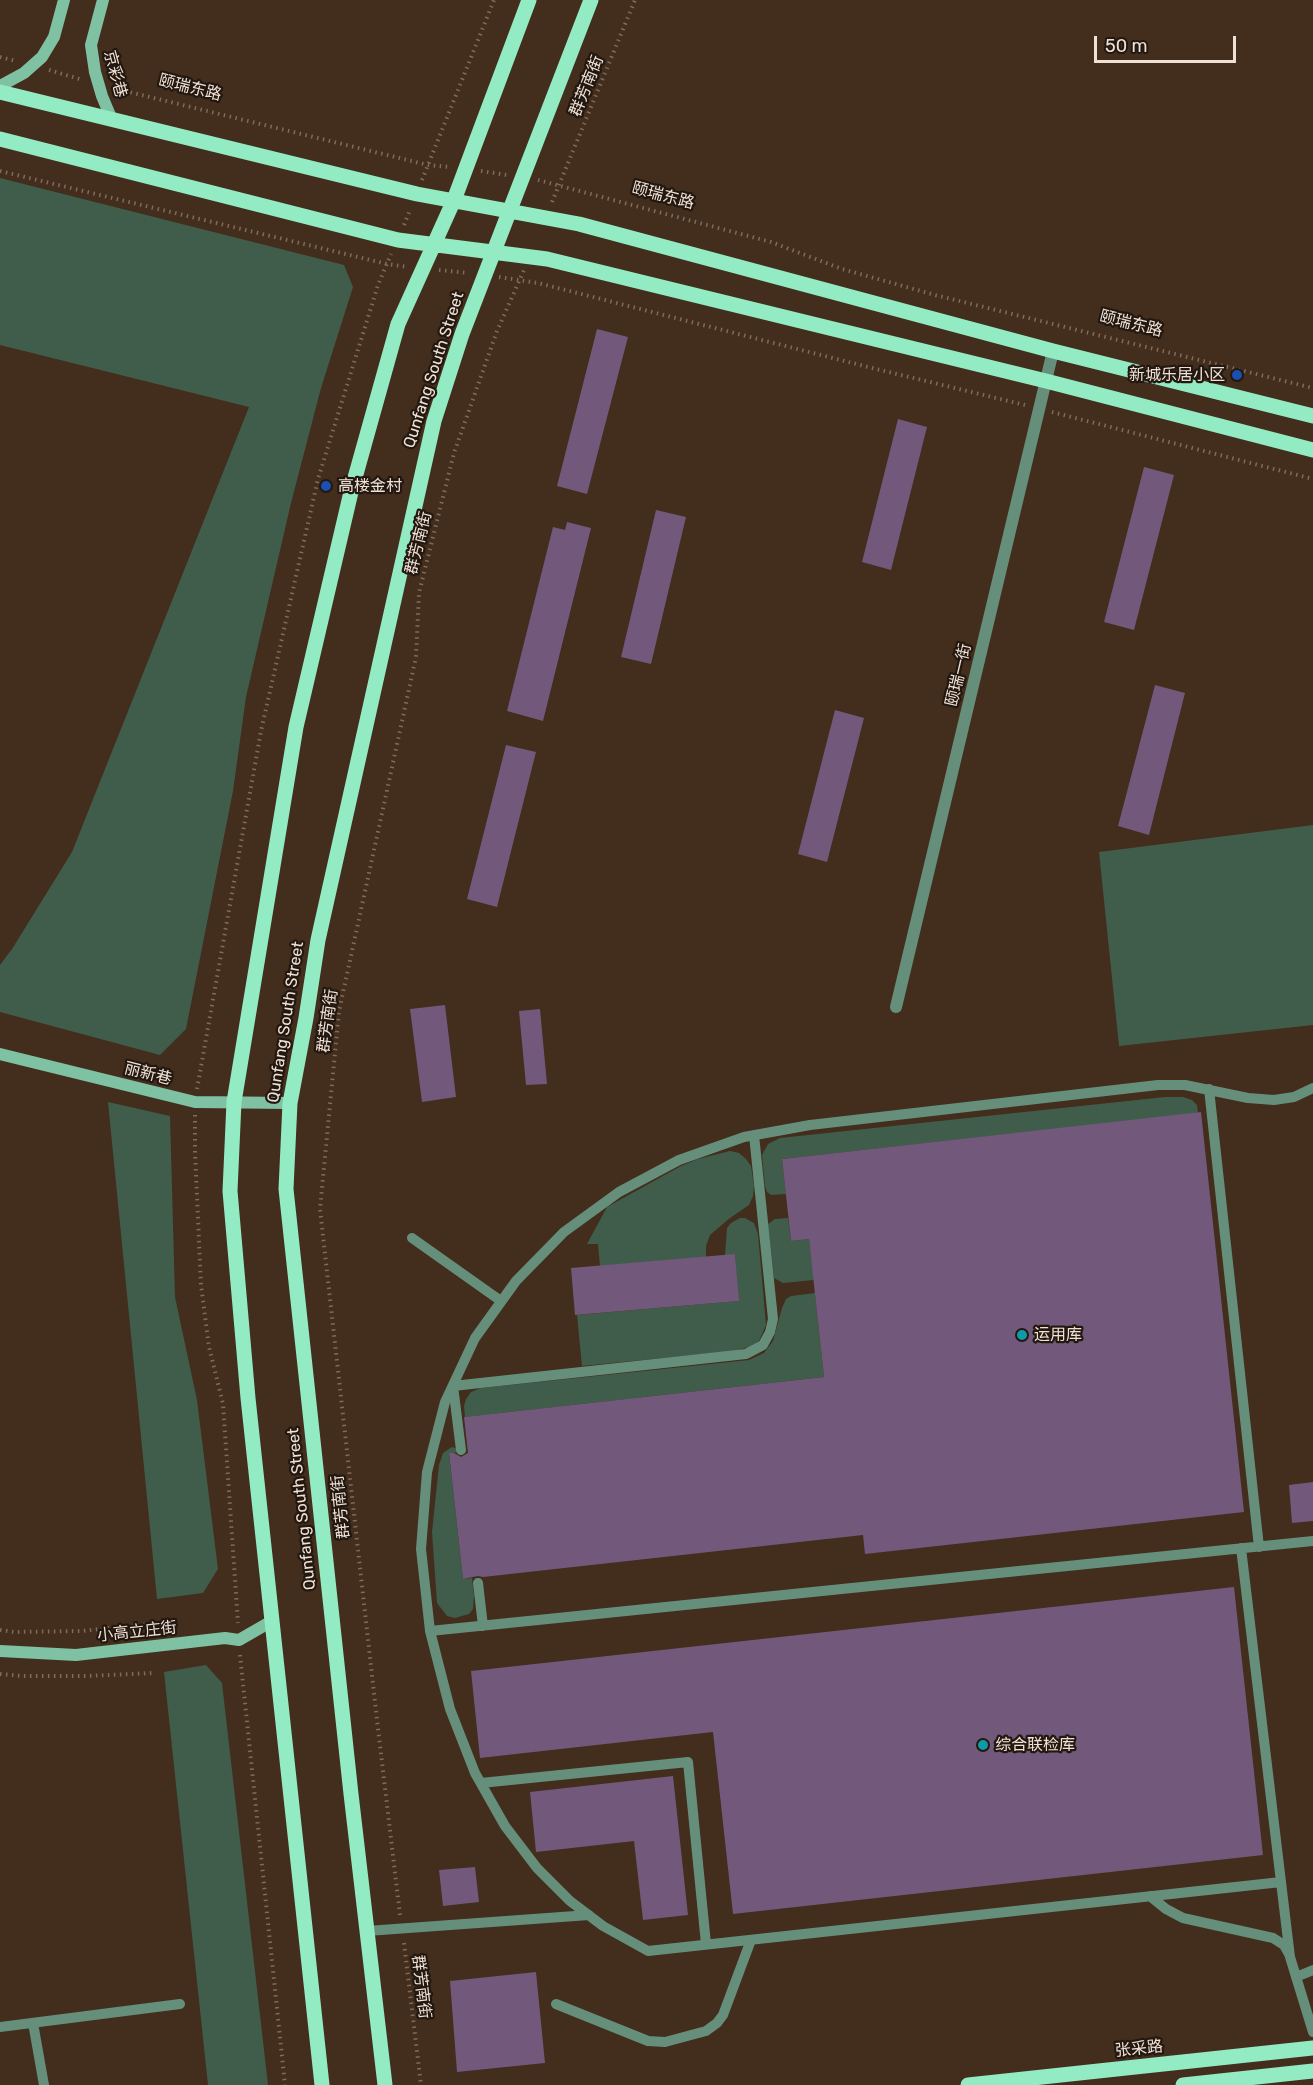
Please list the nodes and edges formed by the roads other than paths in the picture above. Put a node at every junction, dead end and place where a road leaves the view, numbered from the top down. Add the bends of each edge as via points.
1 (64, 0) edge
2 (102, 0) edge
3 (529, 0) edge
4 (591, 0) edge
5 (0, 86) edge
6 (0, 92) edge
7 (112, 120) junction
8 (0, 139) edge
9 (454, 200) junction
10 (511, 210) junction
11 (434, 243) junction
12 (493, 252) junction
13 (1053, 351) junction
14 (1046, 381) junction
15 (1313, 416) edge
16 (1313, 450) edge
17 (896, 1007) dead end
18 (0, 1054) edge
19 (1313, 1088) edge
20 (1209, 1089) junction
21 (234, 1102) junction
22 (290, 1103) junction
23 (753, 1136) junction
24 (411, 1238) dead end
25 (501, 1301) junction
26 (453, 1386) junction
27 (461, 1450) dead end
28 (1313, 1541) edge
29 (1259, 1547) junction
30 (1241, 1548) junction
31 (478, 1583) dead end
32 (272, 1621) junction
33 (483, 1626) junction
34 (430, 1631) junction
35 (0, 1652) edge
36 (481, 1783) junction
37 (1281, 1882) junction
38 (1150, 1896) dead end
39 (589, 1915) junction
40 (367, 1931) junction
41 (751, 1940) junction
42 (706, 1944) junction
43 (1290, 1957) junction
44 (1313, 1970) edge
45 (1296, 1977) junction
46 (180, 2004) dead end
47 (556, 2004) dead end
48 (33, 2023) junction
49 (0, 2027) edge
50 (1313, 2032) edge
51 (1313, 2048) edge
52 (1313, 2071) edge
53 (44, 2085) edge
54 (322, 2085) edge
55 (386, 2085) edge
56 (968, 2085) edge
57 (1183, 2085) edge

1 - 5 street via 54,37 42,57
2 - 7 street, 京彩巷 via 91,45
3 - 9 main road
4 - 10 main road, Qunfang South Street
6 - 7 main road
7 - 9 main road
8 - 11 main road via 398,240
9 - 10 main road
9 - 11 main road
10 - 12 main road, Qunfang South Street
10 - 13 main road via 579,224
11 - 12 main road
11 - 21 main road via 398,324 351,492 296,726
12 - 14 main road via 548,259
12 - 22 main road, Qunfang South Street via 434,421 318,940
13 - 14 street, 颐瑞一街
13 - 15 main road
14 - 16 main road
14 - 17 street, 颐瑞一街
18 - 21 street, 丽新巷 via 195,1102
19 - 20 lane via 1294,1097 1274,1100
20 - 23 lane via 1163,1084 810,1125
20 - 29 lane
21 - 22 street, 丽新巷
21 - 32 main road via 230,1191
22 - 40 main road, Qunfang South Street via 286,1189
23 - 25 lane via 679,1160 619,1192 564,1232
23 - 26 lane via 773,1319 760,1348 742,1355
24 - 25 lane
25 - 26 lane via 475,1338
26 - 27 lane
26 - 34 lane via 445,1402 427,1472 421,1549
28 - 29 lane
29 - 30 lane
30 - 33 lane
30 - 37 lane
31 - 33 lane
32 - 35 street, 小高立庄街 via 239,1640 225,1638 76,1655
32 - 54 main road
33 - 34 lane
34 - 36 lane via 450,1709
36 - 39 lane via 505,1826 537,1868
36 - 42 lane via 688,1762
37 - 41 lane
37 - 43 lane
38 - 43 lane via 1183,1918 1273,1938 1284,1945
39 - 40 lane
39 - 42 lane via 648,1951
40 - 55 main road, Qunfang South Street
41 - 42 lane
41 - 47 lane via 723,2015 706,2031 672,2040 648,2041
43 - 45 lane
44 - 45 lane
45 - 50 lane
46 - 48 lane
48 - 49 lane
48 - 53 lane
51 - 56 main road, 张采路
52 - 57 main road

